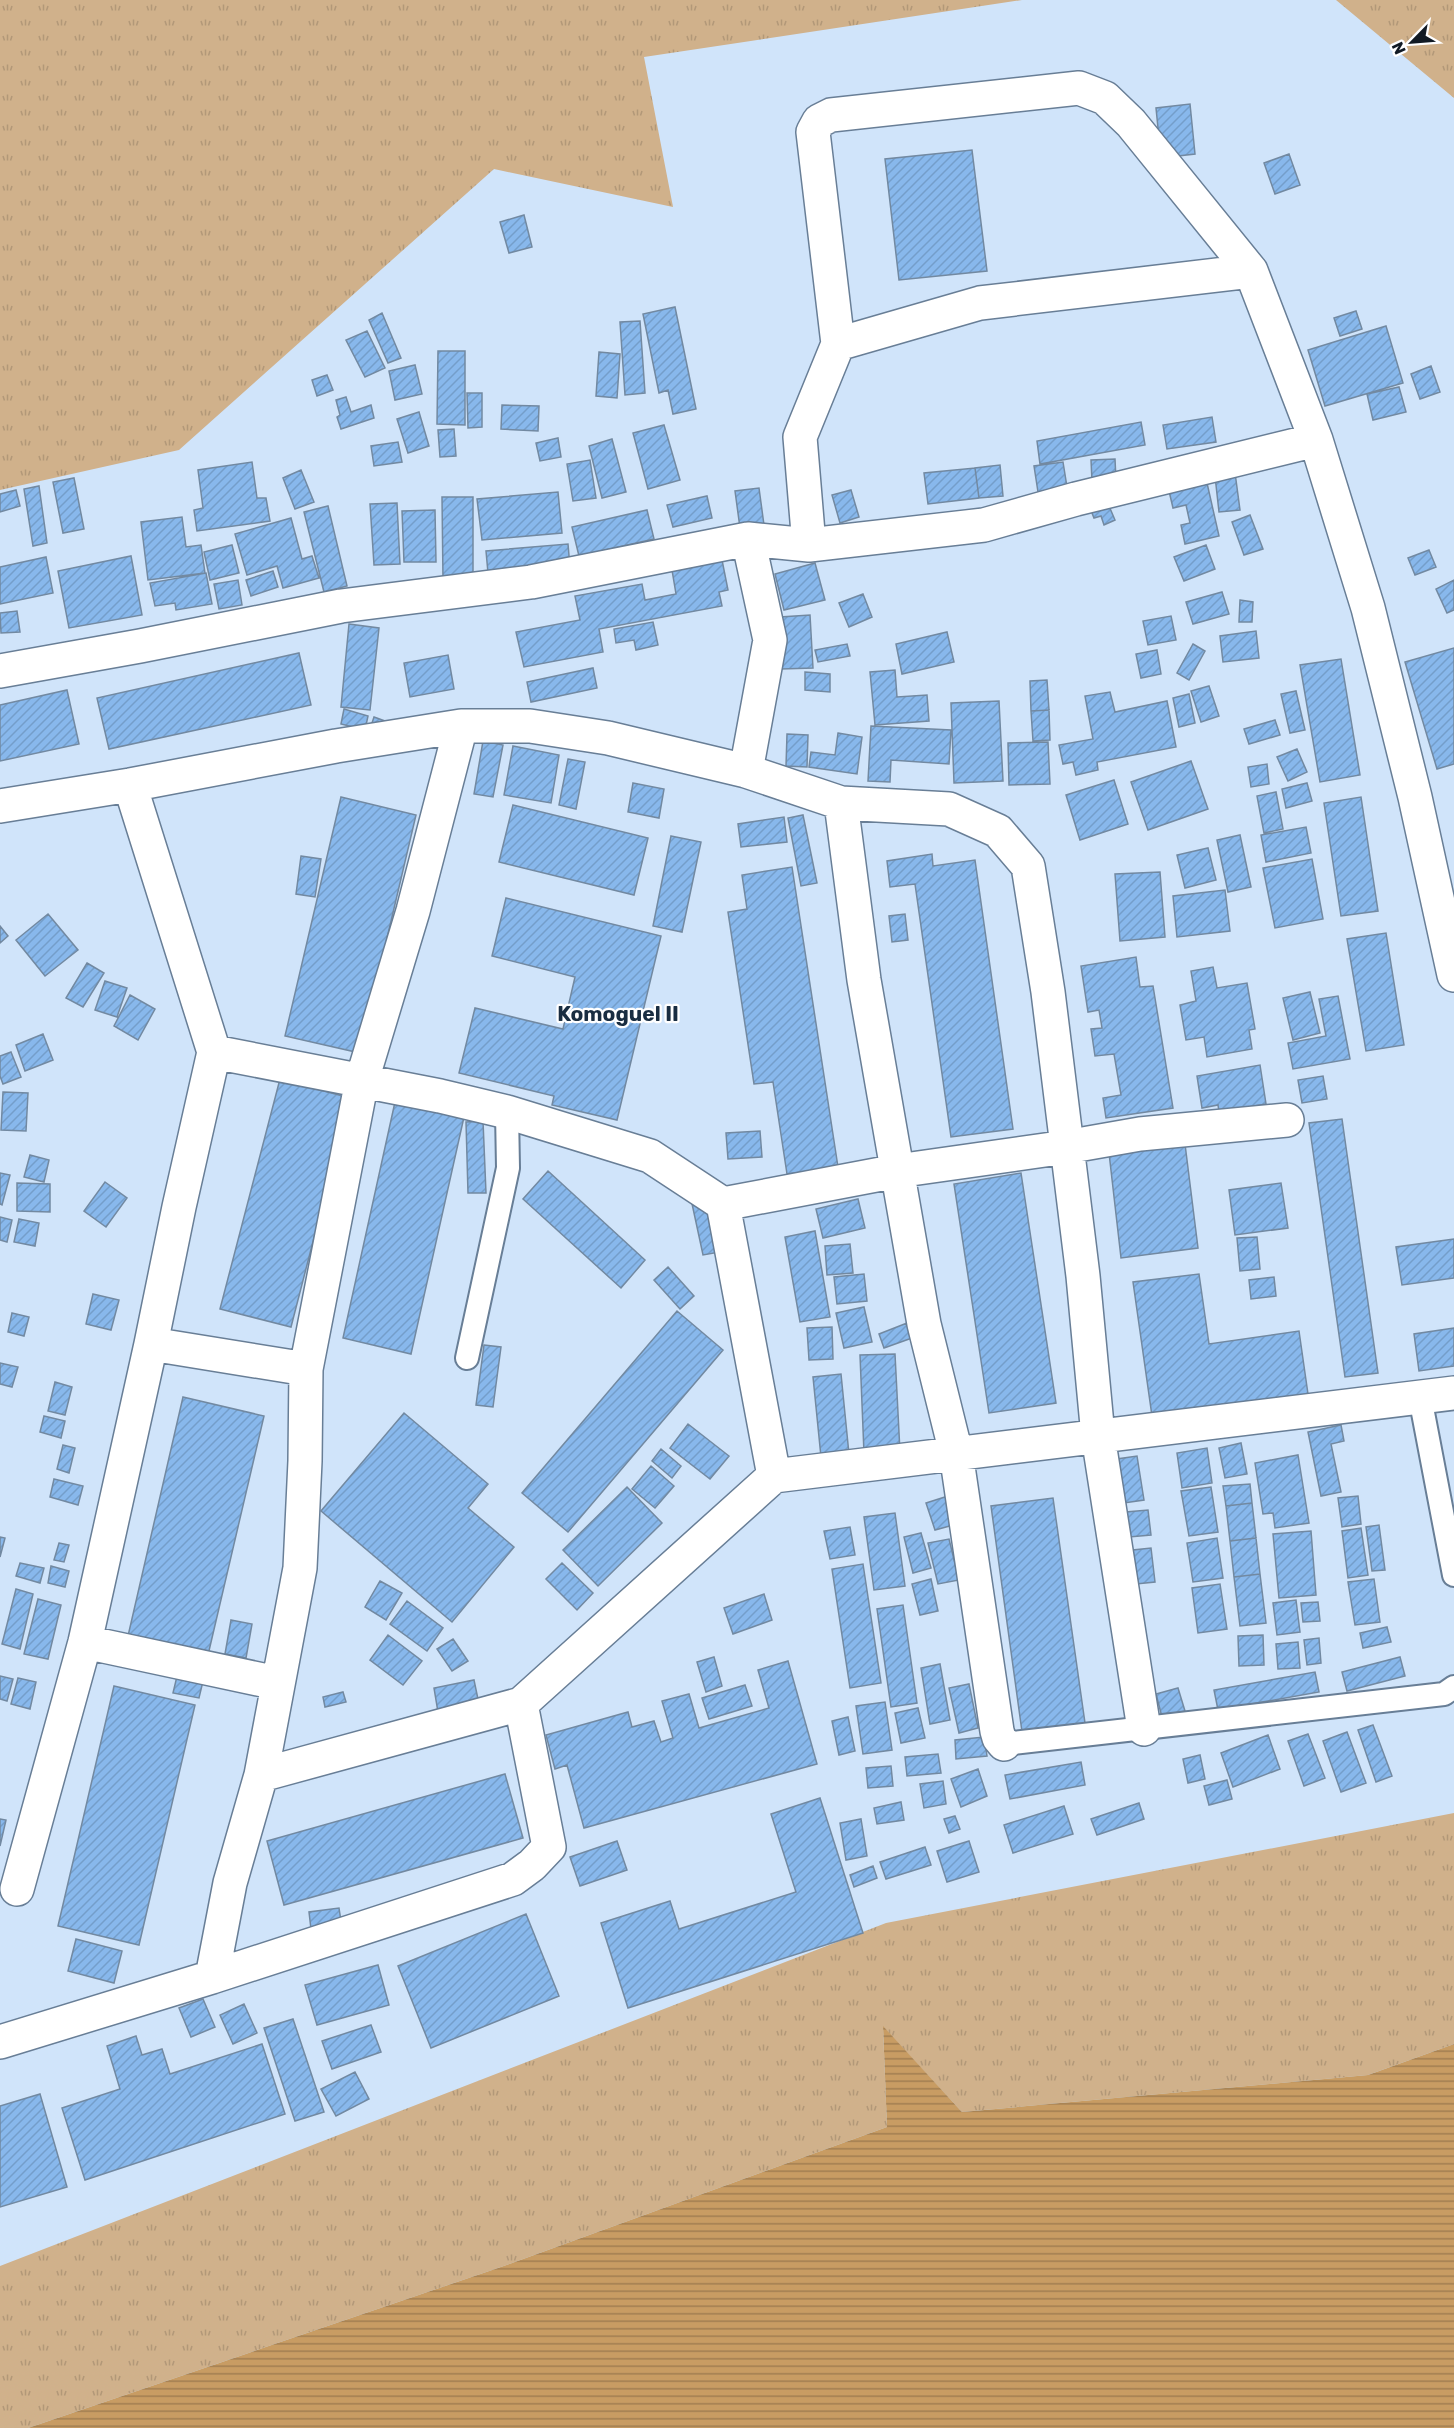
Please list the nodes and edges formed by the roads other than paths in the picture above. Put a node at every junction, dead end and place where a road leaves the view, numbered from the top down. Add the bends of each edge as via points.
1 (1251, 271) junction
2 (837, 344) junction
3 (1316, 440) junction
4 (748, 539) junction
5 (809, 545) junction
6 (0, 671) edge
7 (461, 726) junction
8 (746, 771) junction
9 (130, 785) junction
10 (841, 803) junction
11 (0, 806) edge
12 (1454, 975) edge
13 (214, 1052) junction
14 (362, 1080) junction
15 (507, 1112) junction
16 (1287, 1120) dead end
17 (1066, 1147) junction
18 (897, 1171) junction
19 (723, 1204) junction
20 (151, 1344) junction
21 (467, 1358) dead end
22 (306, 1369) junction
23 (1454, 1393) edge
24 (1420, 1397) junction
25 (1098, 1436) junction
26 (956, 1453) junction
27 (774, 1476) junction
28 (1454, 1575) edge
29 (85, 1642) junction
30 (277, 1683) junction
31 (1454, 1688) edge
32 (521, 1704) junction
33 (1144, 1729) junction
34 (1004, 1744) joint
35 (261, 1775) junction
36 (17, 1889) dead end
37 (212, 1977) junction
38 (0, 2042) edge

1 - 2 street via 980,303
1 - 2 street via 1131,123 1096,94 1078,88 831,115 819,121 813,132
1 - 3 street
2 - 5 street via 800,438
3 - 5 street via 984,525
3 - 12 street via 1368,608 1418,808
4 - 5 street
4 - 6 street via 531,582 341,606
4 - 8 street via 770,640
7 - 8 street via 530,726 597,736
7 - 9 street
7 - 14 street via 413,911
8 - 10 street
9 - 11 street
9 - 13 street
10 - 17 street via 949,809 998,831 1029,866
10 - 18 street via 864,980
13 - 14 street
13 - 20 street
14 - 15 street
14 - 22 street
15 - 19 street via 650,1156
15 - 21 lane via 508,1168
16 - 17 street via 1140,1134
17 - 18 street
17 - 25 street
18 - 19 street
18 - 26 street via 924,1324
19 - 27 street
20 - 22 street
20 - 29 street
22 - 30 street via 300,1568
23 - 24 street
24 - 25 street
24 - 28 lane
25 - 26 street
25 - 33 street
26 - 27 street
26 - 34 street via 997,1731
27 - 32 street
29 - 30 street
29 - 36 street
30 - 35 street
31 - 33 lane via 1444,1694
32 - 35 street
32 - 37 street via 549,1847 532,1865 513,1879
33 - 34 lane
35 - 37 street via 230,1883
37 - 38 street

